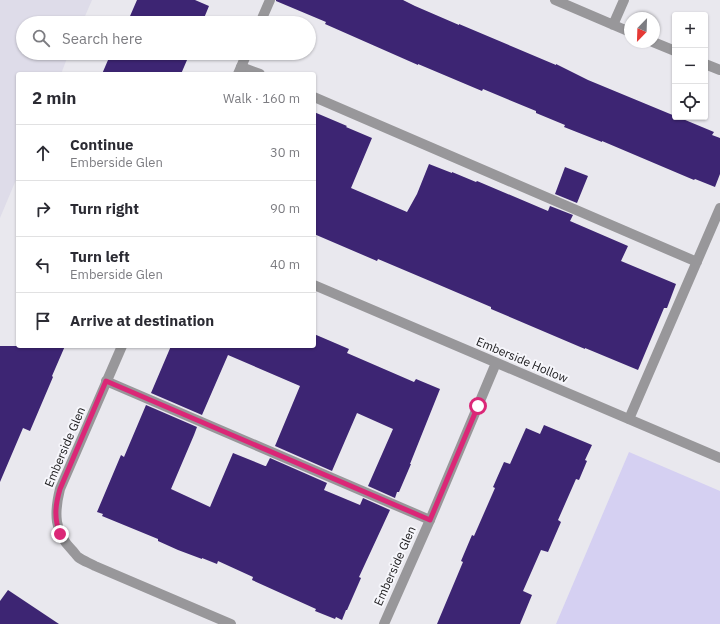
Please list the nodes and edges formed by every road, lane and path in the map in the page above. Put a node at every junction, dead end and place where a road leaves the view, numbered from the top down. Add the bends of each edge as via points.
1 (270, 0) edge
2 (555, 0) edge
3 (624, 0) edge
4 (263, 16) edge
5 (613, 25) junction
6 (624, 30) edge
7 (660, 45) edge
8 (672, 50) edge
9 (244, 60) edge
10 (708, 65) edge
11 (240, 70) edge
12 (720, 70) edge
13 (250, 72) edge
14 (316, 98) edge
15 (720, 208) edge
16 (697, 262) junction
17 (316, 286) edge
18 (121, 348) edge
19 (496, 363) junction
20 (106, 381) junction
21 (629, 419) junction
22 (720, 458) edge
23 (430, 520) junction
24 (231, 624) edge
25 (384, 624) edge

1 - 4 street
2 - 5 street
3 - 5 street
5 - 6 street
7 - 8 street
9 - 11 street
10 - 12 street
11 - 13 street
14 - 16 street
15 - 16 street
16 - 21 street
17 - 19 street, Emberside Hollow
18 - 20 street, Emberside Glen
19 - 21 street, Emberside Hollow
19 - 23 street, Emberside Glen
20 - 23 street
20 - 24 street, Emberside Glen via 60,489 56,524 60,534 78,557 95,566
21 - 22 street, Emberside Hollow
23 - 25 street, Emberside Glen

